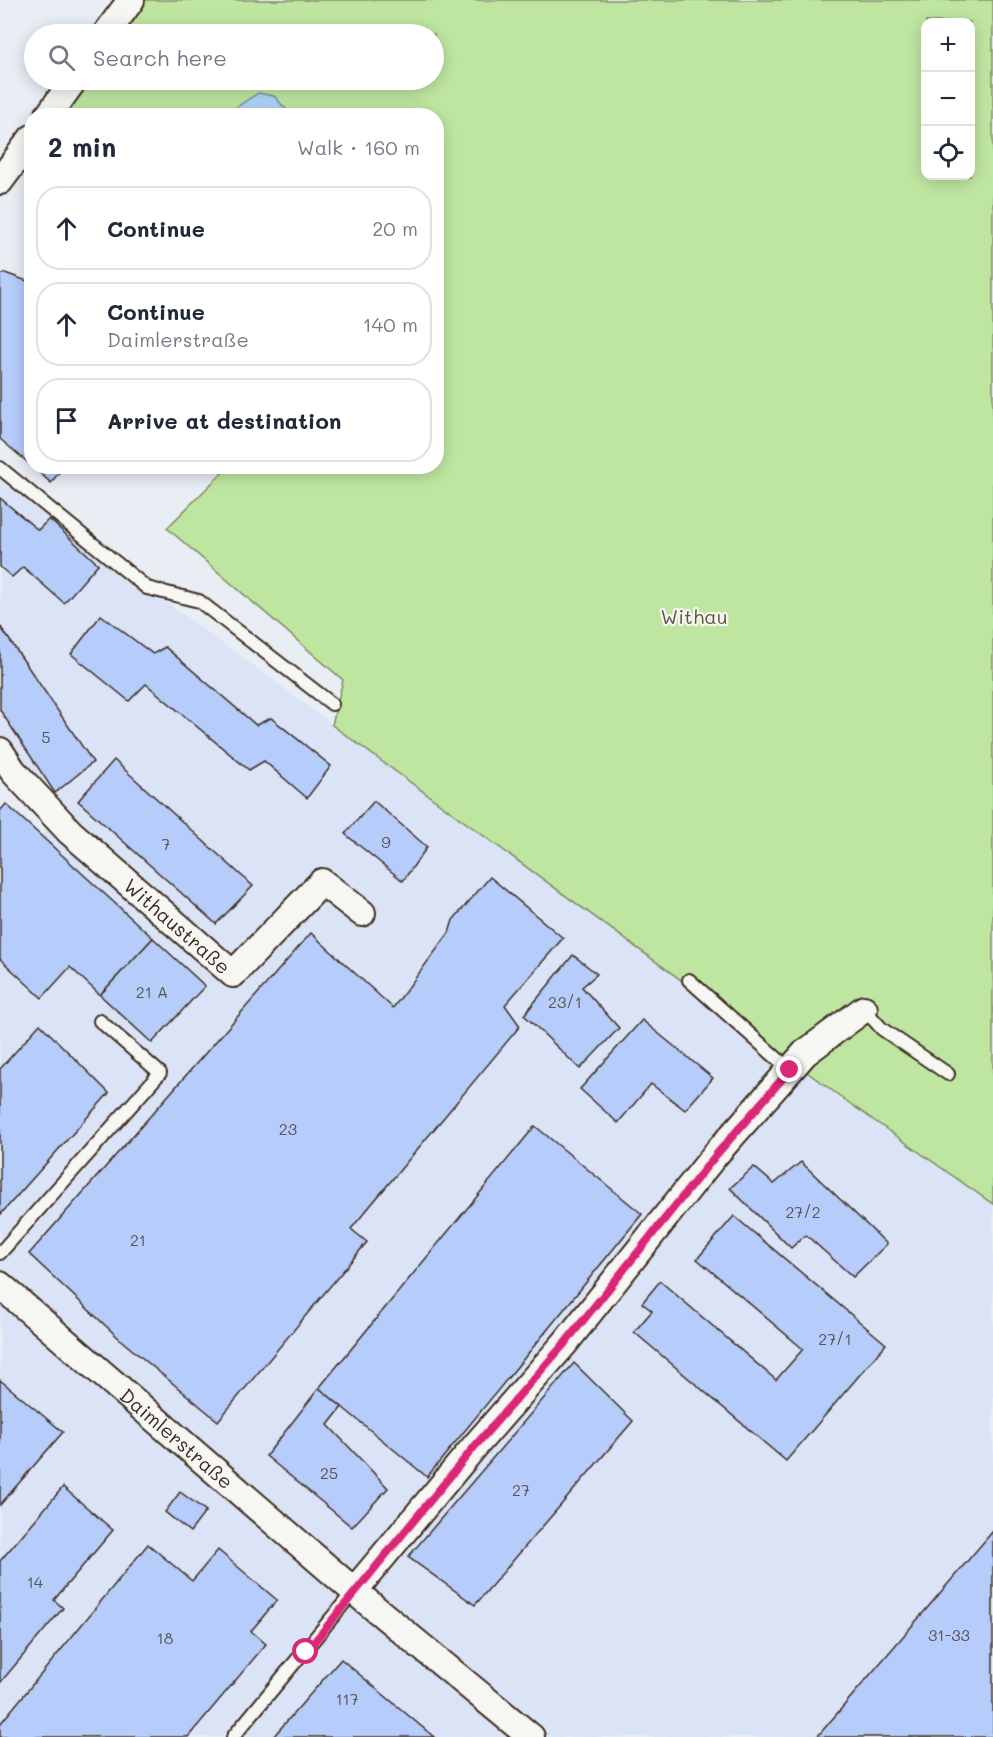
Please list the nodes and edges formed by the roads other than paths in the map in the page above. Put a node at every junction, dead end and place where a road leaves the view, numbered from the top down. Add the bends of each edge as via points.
1 (131, 0) edge
2 (113, 24) edge
3 (67, 90) edge
4 (54, 108) edge
5 (24, 149) edge
6 (0, 181) edge
7 (0, 468) edge
8 (332, 704) dead end
9 (0, 751) edge
10 (362, 913) dead end
11 (689, 980) dead end
12 (864, 1009) joint
13 (100, 1021) dead end
14 (790, 1070) junction
15 (948, 1074) dead end
16 (0, 1253) edge
17 (0, 1285) edge
18 (354, 1591) junction
19 (233, 1737) edge
20 (531, 1737) edge

1 - 2 street
3 - 4 street
5 - 6 street
7 - 8 lane via 147,588 199,601
9 - 10 street, Withaustraße via 13,771 70,832 233,974 322,882
11 - 14 lane
12 - 14 street via 805,1053
12 - 15 lane via 882,1029
13 - 16 lane via 160,1073
14 - 18 street
17 - 18 street, Daimlerstraße
18 - 19 lane
18 - 20 street, Daimlerstraße

